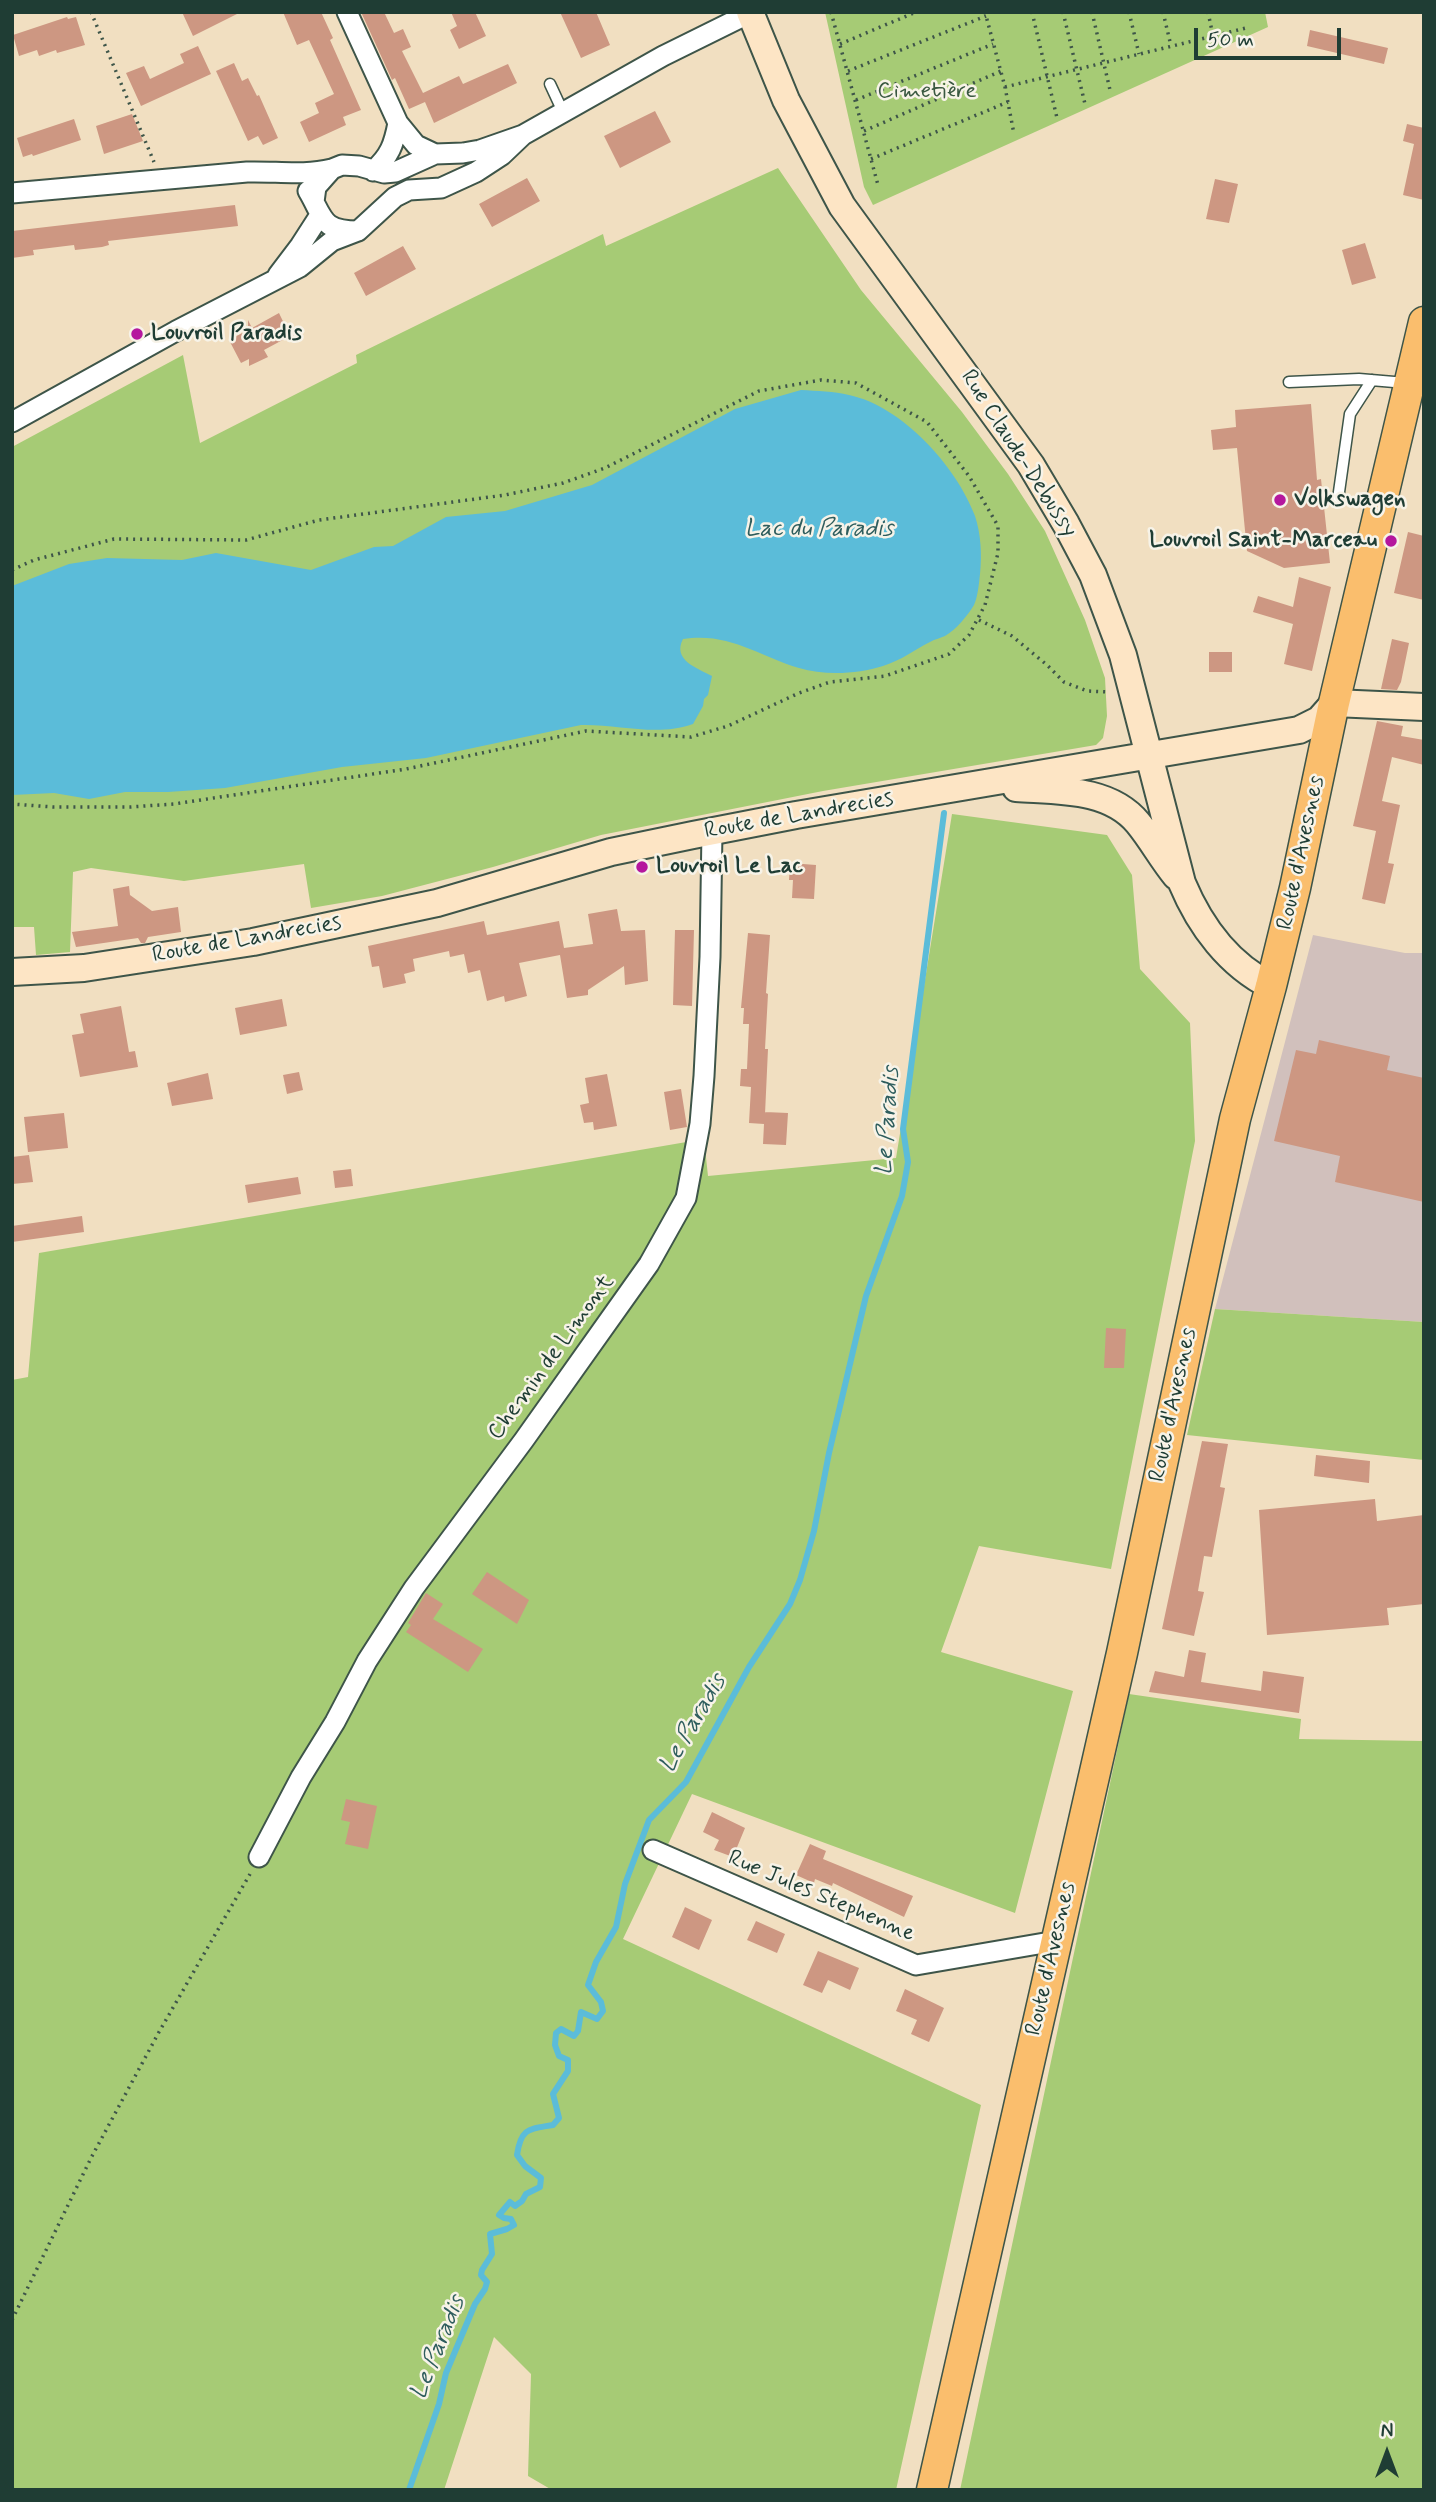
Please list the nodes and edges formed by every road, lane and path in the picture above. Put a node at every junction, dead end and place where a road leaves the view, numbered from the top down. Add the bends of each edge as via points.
1 (91, 12) edge
2 (347, 12) edge
3 (839, 12) edge
4 (916, 12) edge
5 (1032, 12) edge
6 (1063, 12) edge
7 (1092, 12) edge
8 (1129, 12) edge
9 (1163, 12) edge
10 (1208, 12) edge
11 (751, 13) edge
12 (832, 14) edge
13 (985, 14) edge
14 (1246, 28) dead end
15 (1213, 36) junction
16 (840, 44) junction
17 (993, 44) junction
18 (1171, 46) junction
19 (1139, 54) junction
20 (1104, 63) junction
21 (1077, 69) junction
22 (847, 71) junction
23 (1001, 71) junction
24 (1047, 77) junction
25 (550, 84) dead end
26 (1005, 87) junction
27 (1110, 90) dead end
28 (855, 101) junction
29 (1008, 102) junction
30 (1085, 104) dead end
31 (563, 112) junction
32 (1057, 118) dead end
33 (398, 123) junction
34 (864, 131) junction
35 (1014, 134) dead end
36 (523, 135) junction
37 (443, 154) junction
38 (871, 159) junction
39 (332, 169) junction
40 (373, 171) junction
41 (290, 173) junction
42 (457, 179) junction
43 (162, 180) junction
44 (878, 186) dead end
45 (12, 193) edge
46 (317, 209) junction
47 (358, 231) junction
48 (273, 281) junction
49 (1424, 323) edge
50 (1372, 380) junction
51 (1289, 382) dead end
52 (1410, 384) junction
53 (12, 422) edge
54 (1338, 499) dead end
55 (12, 570) edge
56 (979, 619) junction
57 (1334, 703) junction
58 (1138, 706) junction
59 (1424, 707) edge
60 (1150, 755) junction
61 (976, 785) junction
62 (12, 804) edge
63 (712, 831) junction
64 (1182, 883) junction
65 (12, 972) edge
66 (1271, 986) junction
67 (653, 1850) dead end
68 (259, 1857) joint
69 (1056, 1941) junction
70 (12, 2320) edge
71 (932, 2490) edge

1 - 43 path
2 - 33 street
3 - 12 path
4 - 16 path
5 - 24 path
6 - 21 path
7 - 20 path
8 - 19 path
9 - 18 path
10 - 15 path
11 - 31 street
11 - 58 main road, Rue Claude-Debussy via 786,100 842,206 1031,465 1066,524 1110,617
12 - 16 path
13 - 17 path
13 - 22 path
14 - 15 path
15 - 18 path
16 - 22 path
17 - 23 path
17 - 28 path
18 - 19 path
19 - 20 path
20 - 21 path
20 - 27 path
21 - 24 path
21 - 30 path
22 - 28 path
23 - 26 path
23 - 34 path
24 - 26 path
24 - 32 path
25 - 31 lane
26 - 29 path
28 - 34 path
29 - 35 path
29 - 38 path
31 - 36 street
33 - 37 street via 416,145
33 - 40 street via 395,145
34 - 38 path
36 - 37 street via 480,150
36 - 42 street via 502,155
37 - 40 street via 395,172
37 - 42 street via 459,165
38 - 44 path
39 - 40 street via 342,165
39 - 41 street
39 - 46 street via 316,187
41 - 43 street
41 - 46 street via 303,184
42 - 47 street via 441,188 402,193
43 - 45 street
46 - 47 street via 339,231
46 - 48 street via 300,246
47 - 48 street via 332,241 300,267
48 - 53 street
49 - 52 main road, Route d'Avesnes
50 - 51 lane
50 - 52 lane
50 - 54 lane via 1350,414
52 - 57 main road, Route d'Avesnes
55 - 56 path via 114,539 246,540 319,520 563,483 605,468 759,391 821,380 856,383 927,422 969,475 998,526 998,553
56 - 58 path via 1012,636 1064,682 1087,691 1107,690 1119,706
56 - 62 path via 949,654 885,676 830,682 691,737 586,731 406,769 174,804
57 - 59 main road
57 - 60 main road, Route de Landrecies via 1319,720 1299,730
57 - 66 main road, Route d'Avesnes
58 - 60 main road, Rue Claude-Debussy
60 - 61 main road, Route de Landrecies
60 - 64 main road, Rue Claude-Debussy
61 - 63 main road, Route de Landrecies
61 - 64 main road via 1081,793 1121,807
63 - 65 main road, Route de Landrecies via 611,852 437,902 314,930 84,968
63 - 68 street, Chemin de Limont via 704,1076 686,1198 649,1264 414,1588 300,1777
64 - 66 main road, Rue Claude-Debussy via 1195,912 1227,954 1249,975
66 - 69 main road, Route d'Avesnes via 1235,1119
67 - 69 street, Rue Jules Stephenne via 916,1965
68 - 70 path via 159,2032
69 - 71 main road, Route d'Avesnes

